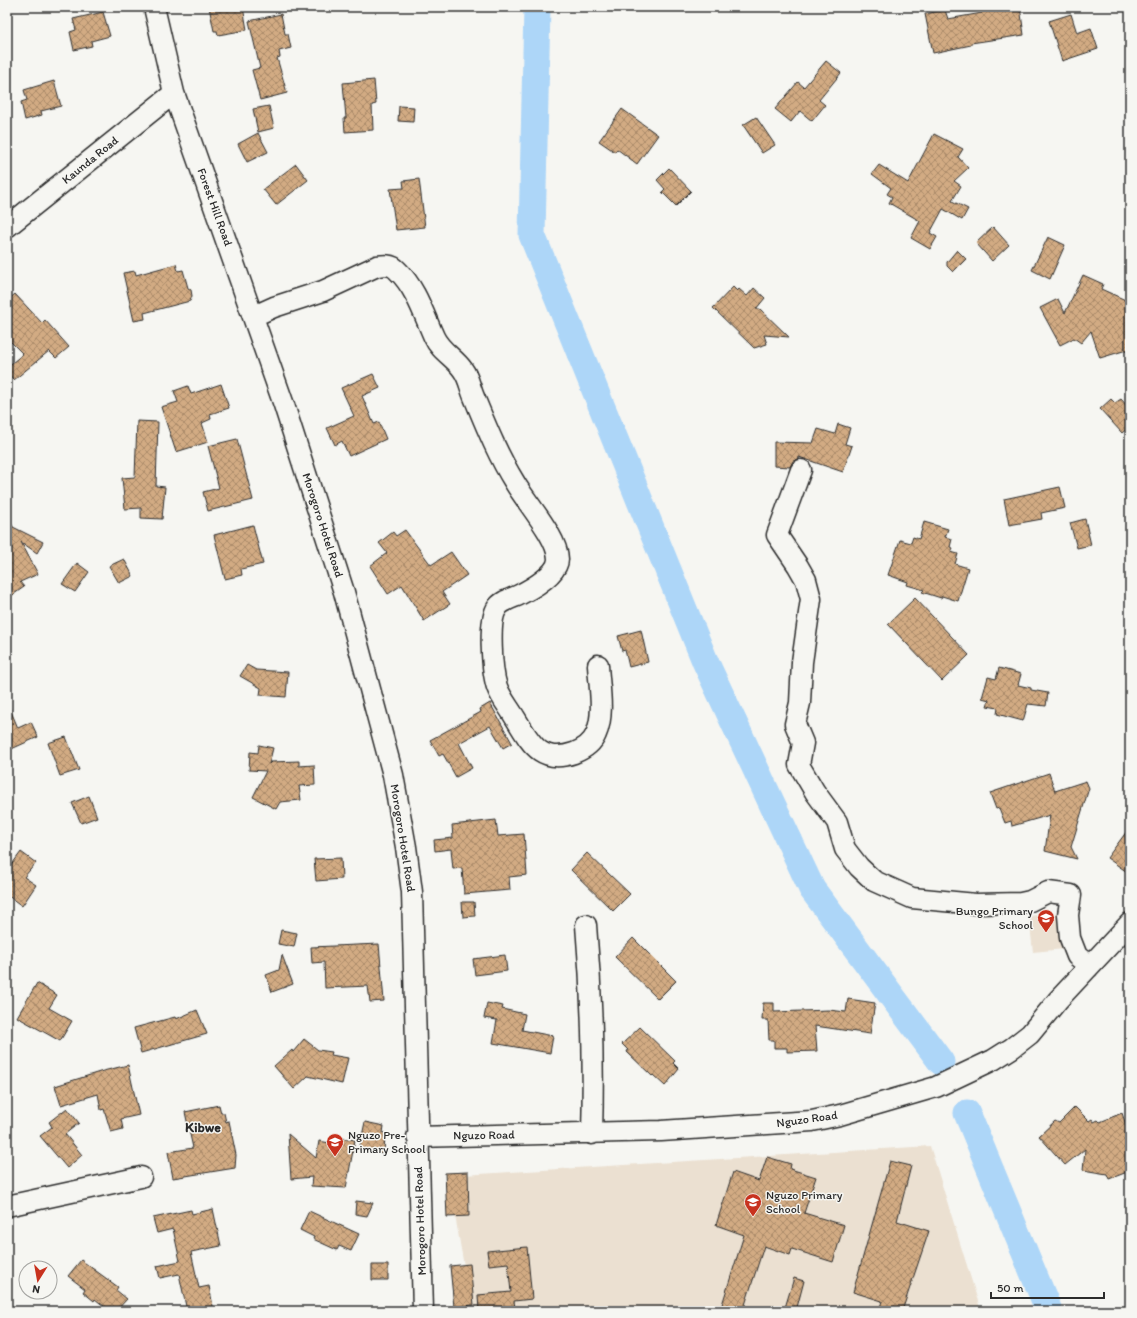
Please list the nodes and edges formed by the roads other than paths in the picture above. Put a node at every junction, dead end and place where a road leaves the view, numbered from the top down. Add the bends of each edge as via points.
1 (154, 7) edge
2 (174, 93) junction
3 (7, 227) edge
4 (254, 316) junction
5 (284, 405) joint
6 (801, 470) dead end
7 (598, 665) dead end
8 (1130, 923) edge
9 (586, 925) dead end
10 (1088, 968) junction
11 (592, 1134) junction
12 (417, 1137) junction
13 (141, 1177) dead end
14 (7, 1206) edge
15 (424, 1311) edge

1 - 2 street, Forest Hill Road
2 - 3 street, Kaunda Road
2 - 4 street, Forest Hill Road
4 - 5 street, Forest Hill Road
4 - 7 street via 323,291 377,266 386,265 397,269 414,293 437,344 463,370 503,462 556,548 558,559 555,569 538,584 500,604 495,613 492,632 493,664 498,689 537,750 551,756 561,756 582,750 594,739 599,724
5 - 12 street, Morogoro Hotel Road via 344,592 393,775 412,892
6 - 10 street via 777,535 806,580 811,599 802,662 800,703 795,724 803,743 799,765 837,822 845,849 874,881 912,898 976,904 1030,901 1048,892 1072,895 1068,915 1070,938 1077,956
8 - 10 street, Nguzo Road
9 - 11 street via 592,988
10 - 11 street, Nguzo Road via 1030,1034 1012,1048 936,1087 812,1121 661,1132
11 - 12 street, Nguzo Road
12 - 15 street, Morogoro Hotel Road
13 - 14 street

